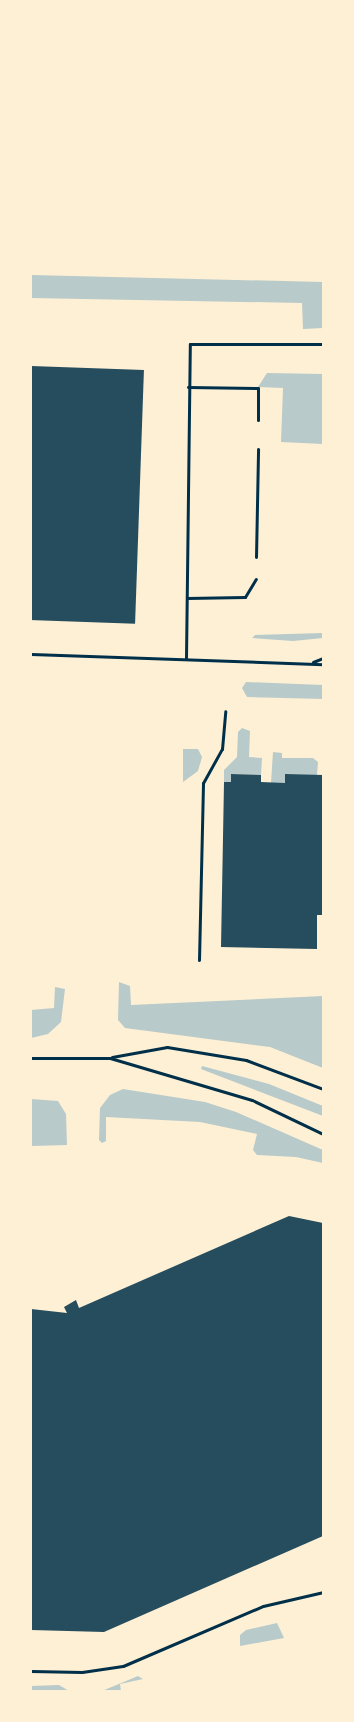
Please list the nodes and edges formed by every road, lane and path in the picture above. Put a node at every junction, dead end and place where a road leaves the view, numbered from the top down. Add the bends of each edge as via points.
1 (323, 344) edge
2 (188, 386) junction
3 (258, 420) dead end
4 (258, 449) dead end
5 (256, 557) dead end
6 (256, 579) dead end
7 (187, 598) junction
8 (31, 654) edge
9 (186, 658) junction
10 (323, 658) edge
11 (313, 662) junction
12 (323, 664) edge
13 (225, 711) dead end
14 (199, 960) dead end
15 (31, 1058) edge
16 (110, 1058) junction
17 (323, 1088) edge
18 (323, 1133) edge
19 (323, 1592) edge
20 (31, 1671) edge

1 - 2 lane via 190,344
2 - 3 lane via 258,388
2 - 7 lane
4 - 5 lane
6 - 7 lane via 245,597
7 - 9 lane
8 - 9 lane
9 - 11 lane
10 - 11 lane
11 - 12 lane
13 - 14 lane via 222,749 203,783
15 - 16 lane
16 - 17 lane via 167,1047 246,1060
16 - 18 lane via 252,1100 318,1133
19 - 20 lane via 263,1606 123,1666 82,1672

